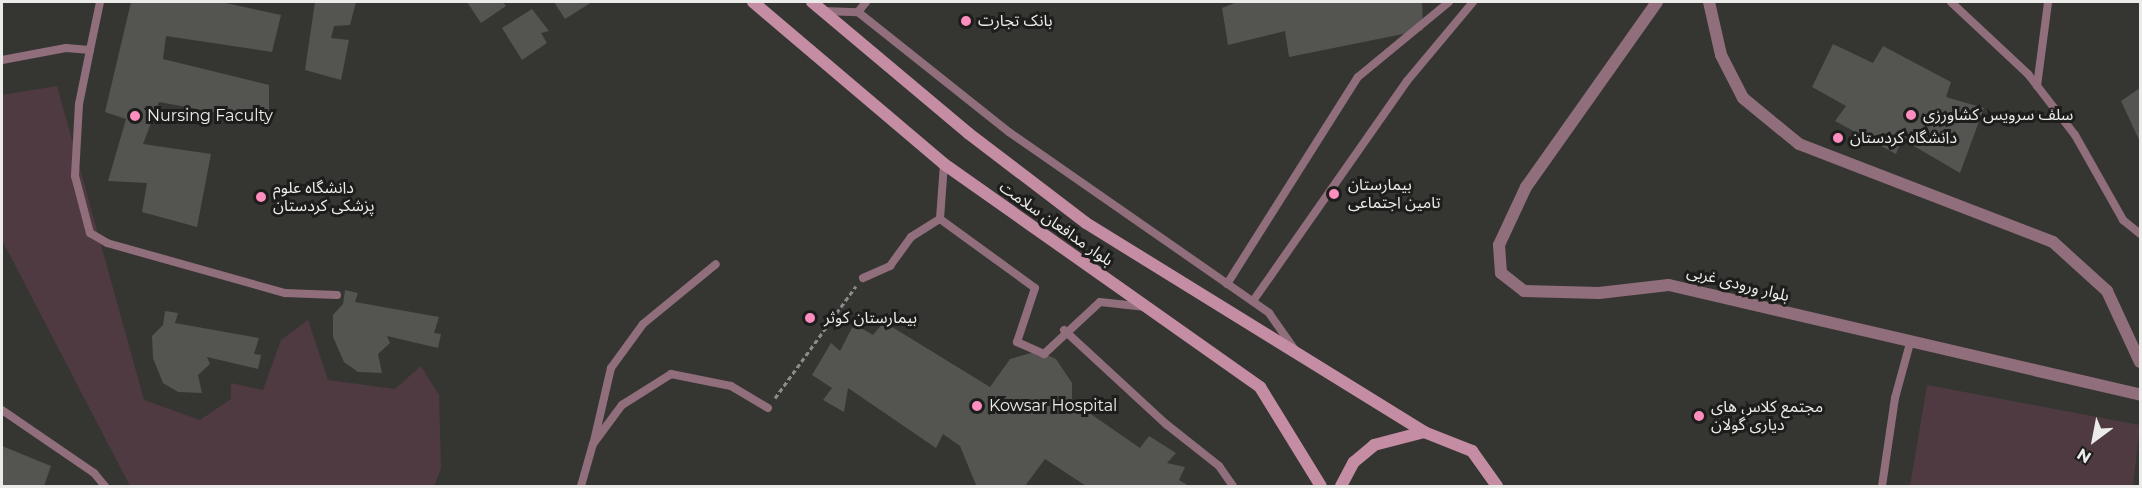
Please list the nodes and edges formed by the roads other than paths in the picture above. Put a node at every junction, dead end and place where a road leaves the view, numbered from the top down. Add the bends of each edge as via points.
1 (99, 2) edge
2 (753, 2) edge
3 (812, 2) edge
4 (866, 2) edge
5 (1449, 2) edge
6 (1473, 2) edge
7 (1657, 2) edge
8 (1709, 2) edge
9 (1951, 2) edge
10 (2048, 2) edge
11 (823, 11) junction
12 (858, 12) junction
13 (90, 50) junction
14 (2, 60) edge
15 (2037, 86) junction
16 (944, 164) junction
17 (940, 219) junction
18 (2140, 234) edge
19 (716, 264) dead end
20 (863, 278) road end
21 (1227, 284) junction
22 (337, 295) dead end
23 (1253, 301) junction
24 (1148, 307) junction
25 (1064, 330) junction
26 (1910, 343) junction
27 (1299, 355) junction
28 (2140, 362) edge
29 (2140, 395) edge
30 (768, 408) road end
31 (2, 413) edge
32 (1424, 432) junction
33 (593, 444) junction
34 (105, 486) edge
35 (581, 486) edge
36 (1233, 486) edge
37 (1321, 486) edge
38 (1341, 486) edge
39 (1497, 486) edge
40 (1882, 486) edge

1 - 13 lane
2 - 16 main road, بلوار مدافعان سلامت
3 - 11 main road, بلوار مدافعان سلامت
4 - 12 lane
5 - 21 lane via 1358,77
6 - 23 lane via 1407,81
7 - 26 street, بلوار ورودی غربی via 1526,187 1499,245 1501,273 1524,291 1599,293 1669,285
8 - 28 street via 1721,55 1743,98 1799,144 2053,242 2108,291
9 - 15 lane
10 - 15 lane
11 - 12 lane
11 - 27 main road, بلوار مدافعان سلامت via 968,134 1086,223
12 - 21 lane via 1009,132
13 - 14 lane via 66,48
13 - 22 lane via 79,104 75,176 90,233 107,243 285,293
15 - 18 lane via 2074,135 2123,220
16 - 17 lane
16 - 24 main road, بلوار مدافعان سلامت via 1059,250
17 - 20 lane via 911,237 890,266
17 - 25 lane via 1035,288 1017,342 1044,354
19 - 33 lane via 643,324 611,368
21 - 23 lane
23 - 27 lane via 1269,313
24 - 25 lane via 1100,302
24 - 37 main road, بلوار مدافعان سلامت via 1260,387
25 - 36 lane via 1166,424 1219,466
26 - 29 street, بلوار ورودی غربی
26 - 40 lane via 1895,398
27 - 32 main road, بلوار مدافعان سلامت
30 - 33 lane via 731,386 671,374 622,405
31 - 34 lane via 94,473
32 - 38 main road via 1374,445 1354,462
32 - 39 main road, بلوار مدافعان سلامت via 1472,451
33 - 35 lane

